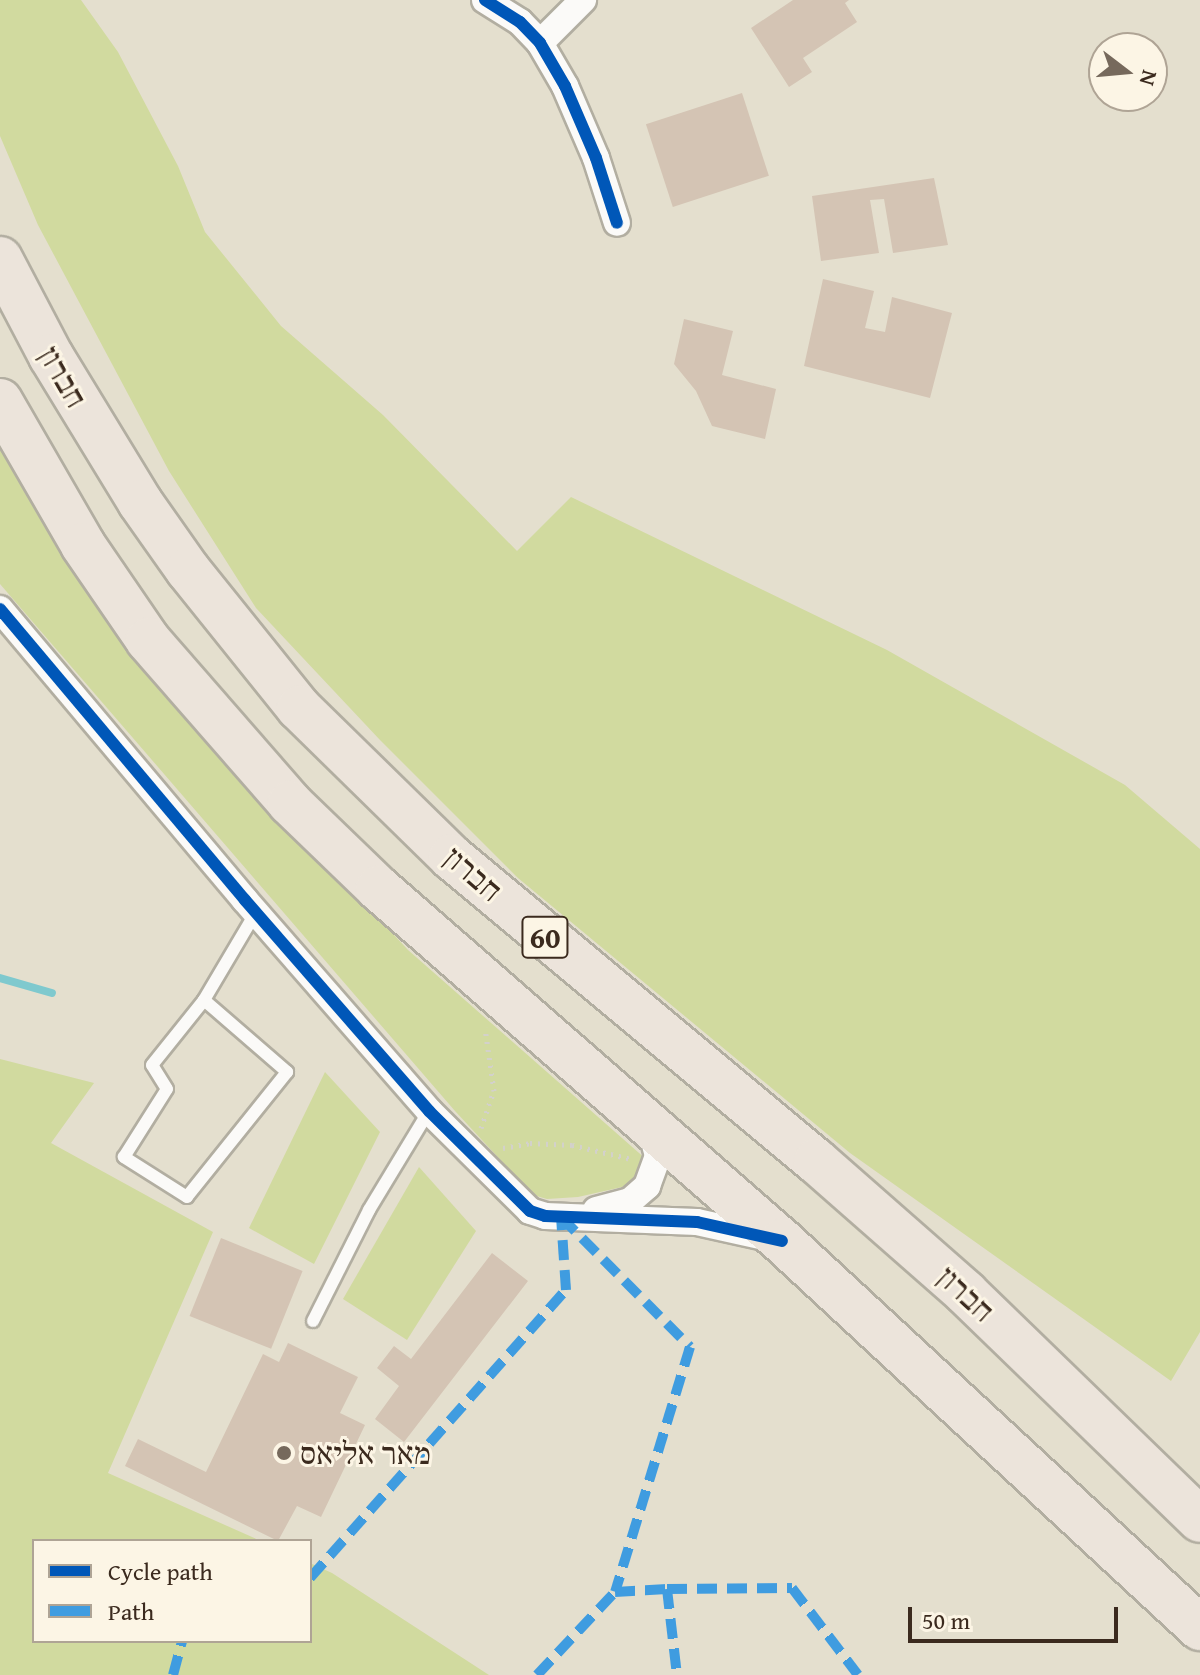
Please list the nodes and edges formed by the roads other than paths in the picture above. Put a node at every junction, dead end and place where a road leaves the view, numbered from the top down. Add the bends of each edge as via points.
1 (485, 0) edge
2 (583, 0) edge
3 (540, 43) junction
4 (617, 223) dead end
5 (0, 259) edge
6 (0, 401) edge
7 (0, 609) edge
8 (256, 912) junction
9 (204, 1000) junction
10 (429, 1111) junction
11 (648, 1124) junction
12 (561, 1217) junction
13 (782, 1241) junction
14 (313, 1321) dead end
15 (1200, 1520) edge
16 (1200, 1628) edge

1 - 3 street via 520,22
2 - 3 street
3 - 4 street via 596,158
5 - 15 highway, חברון / 60 via 51,356 140,502 299,708 451,857 966,1293
6 - 11 highway, חברון / 60 via 83,545 148,640 210,714 290,803
7 - 8 street
8 - 9 lane
8 - 10 street
9 - 9 lane via 152,1065 167,1089 124,1157 187,1197 287,1072
10 - 12 street via 530,1211
10 - 14 lane via 369,1210
11 - 12 street via 657,1144 656,1166 647,1186 630,1201
11 - 13 highway, חברון / 60
12 - 13 street via 697,1222
13 - 16 highway, חברון / 60

